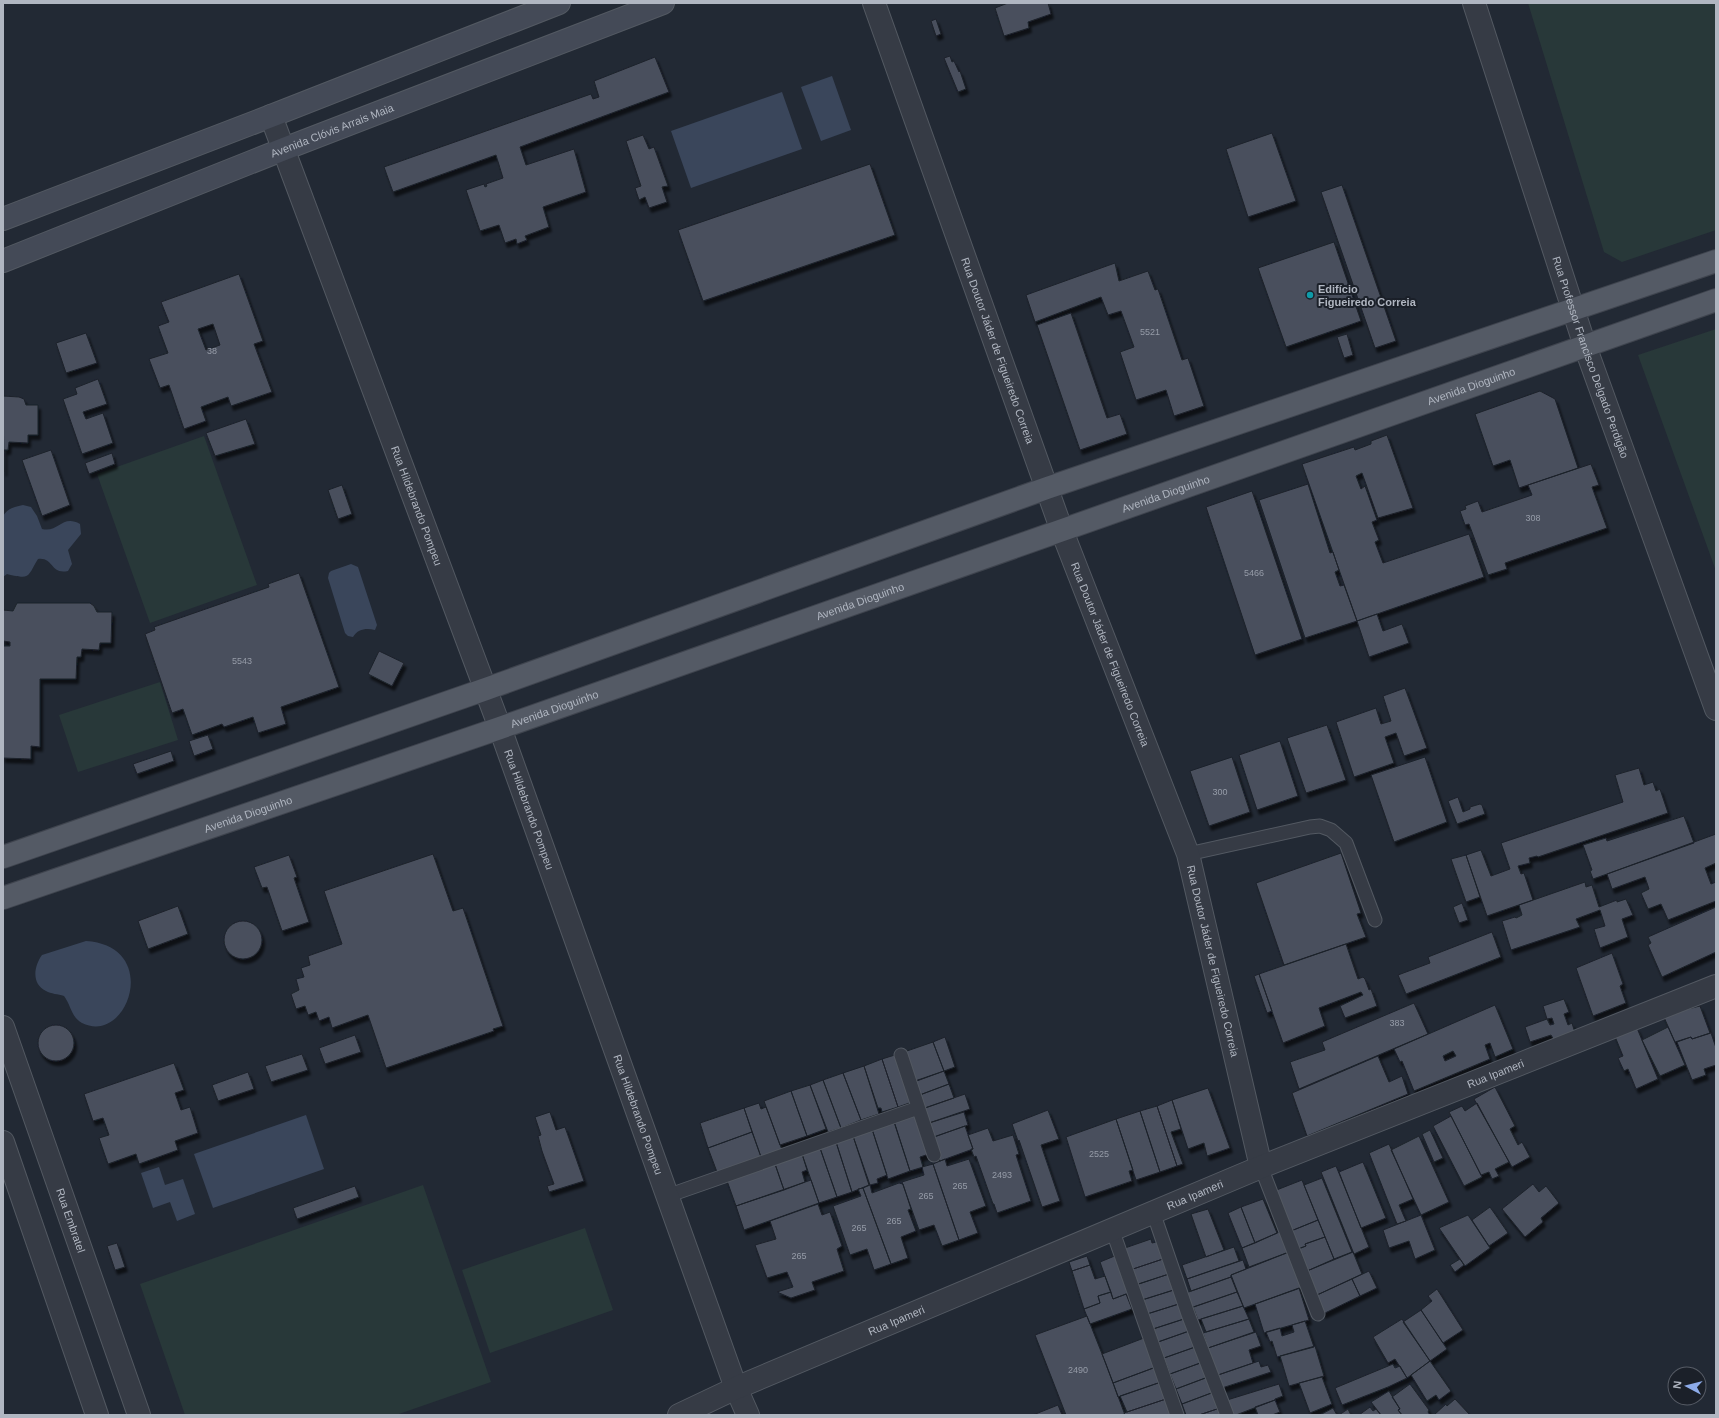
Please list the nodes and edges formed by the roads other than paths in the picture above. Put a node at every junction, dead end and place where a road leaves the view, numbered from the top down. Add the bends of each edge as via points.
1 (559, 3) edge
2 (663, 3) edge
3 (874, 3) edge
4 (1474, 3) edge
5 (271, 116) junction
6 (284, 149) junction
7 (3, 219) edge
8 (3, 261) edge
9 (1716, 261) edge
10 (1716, 300) edge
11 (1573, 310) junction
12 (1585, 346) junction
13 (1047, 488) junction
14 (1062, 531) junction
15 (486, 690) junction
16 (1716, 709) edge
17 (500, 728) junction
18 (1188, 854) junction
19 (3, 857) edge
20 (3, 898) edge
21 (1375, 920) dead end
22 (1716, 986) edge
23 (3, 1027) edge
24 (901, 1055) dead end
25 (918, 1108) junction
26 (3, 1142) edge
27 (934, 1155) dead end
28 (1261, 1167) junction
29 (667, 1196) junction
30 (1153, 1212) junction
31 (1112, 1229) junction
32 (1318, 1314) dead end
33 (736, 1388) junction
34 (97, 1415) edge
35 (139, 1415) edge
36 (679, 1415) edge
37 (748, 1415) edge
38 (1177, 1415) edge
39 (1227, 1415) edge

1 - 5 main road
2 - 6 main road, Avenida Clóvis Arrais Maia
3 - 13 street, Rua Doutor Jáder de Figueiredo Correia
4 - 11 street, Rua Professor Francisco Delgado Perdigão
5 - 6 street, Rua Hildebrando Pompeu
5 - 7 main road
6 - 8 main road, Avenida Clóvis Arrais Maia
6 - 15 street, Rua Hildebrando Pompeu
9 - 11 main road
10 - 12 main road, Avenida Dioguinho
11 - 12 street, Rua Professor Francisco Delgado Perdigão
11 - 13 main road
12 - 14 main road, Avenida Dioguinho
12 - 16 street, Rua Professor Francisco Delgado Perdigão
13 - 14 street, Rua Doutor Jáder de Figueiredo Correia
13 - 15 main road
14 - 17 main road, Avenida Dioguinho
14 - 18 street, Rua Doutor Jáder de Figueiredo Correia
15 - 17 street, Rua Hildebrando Pompeu
15 - 19 main road
17 - 20 main road, Avenida Dioguinho
17 - 29 street, Rua Hildebrando Pompeu
18 - 21 lane via 1310,826 1320,826 1331,830 1346,843
18 - 28 street, Rua Doutor Jáder de Figueiredo Correia
22 - 28 street, Rua Ipameri
23 - 35 street, Rua Embratel
24 - 25 lane
25 - 27 lane
25 - 29 lane
26 - 34 street
28 - 30 street, Rua Ipameri
28 - 32 lane, Rua Doutor Jáder de Figueiredo Correia
29 - 33 street, Rua Hildebrando Pompeu
30 - 31 street, Rua Ipameri
30 - 39 lane via 1188,1314
31 - 33 street, Rua Ipameri
31 - 38 lane
33 - 36 street, Rua Ipameri
33 - 37 street, Rua Hildebrando Pompeu

